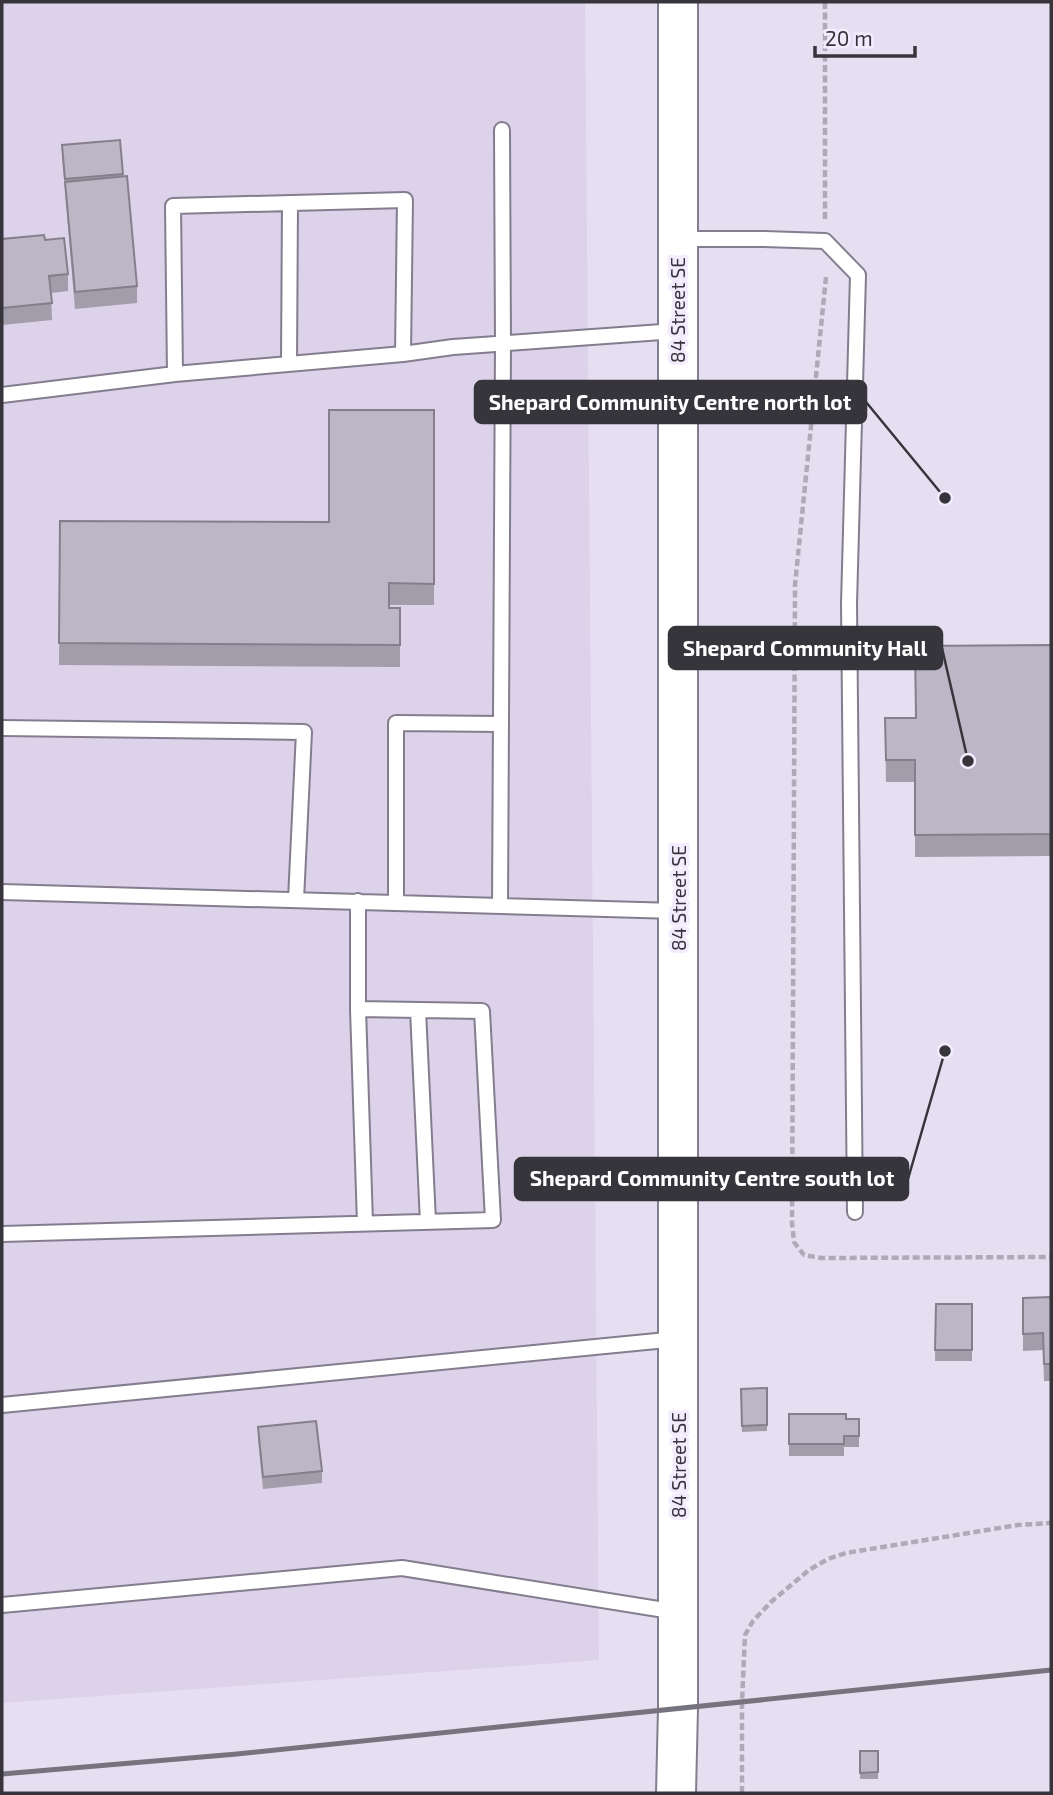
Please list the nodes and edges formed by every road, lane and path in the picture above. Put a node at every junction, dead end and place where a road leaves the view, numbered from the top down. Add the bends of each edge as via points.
1 (677, 2) edge
2 (825, 2) edge
3 (502, 130) dead end
4 (290, 203) junction
5 (677, 239) junction
6 (825, 241) junction
7 (677, 331) junction
8 (503, 344) junction
9 (403, 354) junction
10 (289, 363) junction
11 (175, 374) junction
12 (2, 395) edge
13 (501, 724) junction
14 (2, 728) edge
15 (2, 892) edge
16 (296, 900) junction
17 (358, 901) junction
18 (396, 902) junction
19 (500, 906) junction
20 (678, 911) junction
21 (358, 1009) junction
22 (418, 1010) junction
23 (855, 1212) dead end
24 (428, 1222) junction
25 (365, 1223) junction
26 (2, 1234) edge
27 (678, 1339) junction
28 (2, 1405) edge
29 (1051, 1523) edge
30 (2, 1605) edge
31 (678, 1613) junction
32 (676, 1793) edge
33 (742, 1793) edge

1 - 5 street, 84 Street SE
2 - 6 path
3 - 8 lane
4 - 9 lane via 405,200
4 - 10 lane
4 - 11 lane via 173,206
5 - 6 lane
5 - 7 street, 84 Street SE
6 - 23 lane via 858,275 849,604
7 - 8 lane
7 - 20 street, 84 Street SE
8 - 9 lane
8 - 13 lane
9 - 10 lane
10 - 11 lane
11 - 12 lane
13 - 18 lane via 396,723
13 - 19 lane
14 - 16 lane via 303,732
15 - 16 lane
16 - 17 lane
17 - 18 lane
17 - 21 lane
18 - 19 lane
19 - 20 lane
20 - 27 street, 84 Street SE
21 - 22 lane
21 - 25 lane
22 - 24 lane
22 - 24 lane via 482,1011 494,1220
24 - 25 lane
25 - 26 lane
27 - 28 lane
27 - 31 street, 84 Street SE
29 - 33 path via 846,1553 809,1570 771,1602 745,1635
30 - 31 lane via 402,1568
31 - 32 street, 84 Street SE

